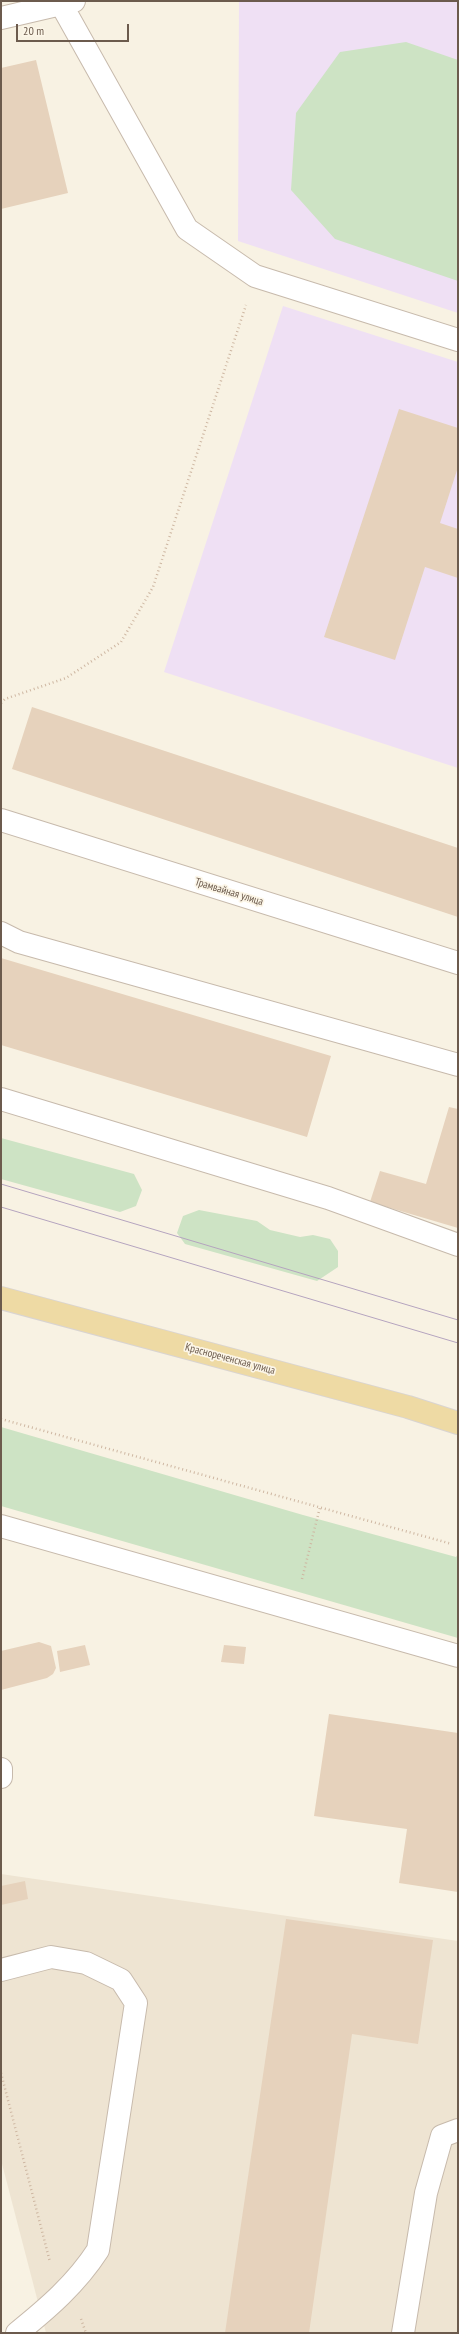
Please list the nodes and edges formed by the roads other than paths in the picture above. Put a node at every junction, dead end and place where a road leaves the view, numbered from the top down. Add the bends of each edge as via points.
1 (68, 2) edge
2 (1, 18) edge
3 (458, 340) edge
4 (1, 820) edge
5 (1, 933) edge
6 (458, 963) edge
7 (458, 1065) edge
8 (1, 1099) edge
9 (458, 1245) edge
10 (1, 1298) edge
11 (458, 1423) edge
12 (1, 1526) edge
13 (458, 1656) edge
14 (1, 1769) edge
15 (1, 1777) edge
16 (1, 1970) edge
17 (458, 2130) edge
18 (17, 2333) edge
19 (403, 2333) edge

1 - 2 street
1 - 3 street via 187,229 255,276
4 - 6 street, Трамвайная улица
5 - 7 street via 27,944
8 - 9 street via 328,1198
10 - 11 main road, Краснореченская улица via 408,1407
12 - 13 street
14 - 15 street
16 - 18 street via 51,1957 86,1963 121,1980 136,2003 98,2250 84,2273 55,2303
17 - 19 street via 442,2136 428,2186

